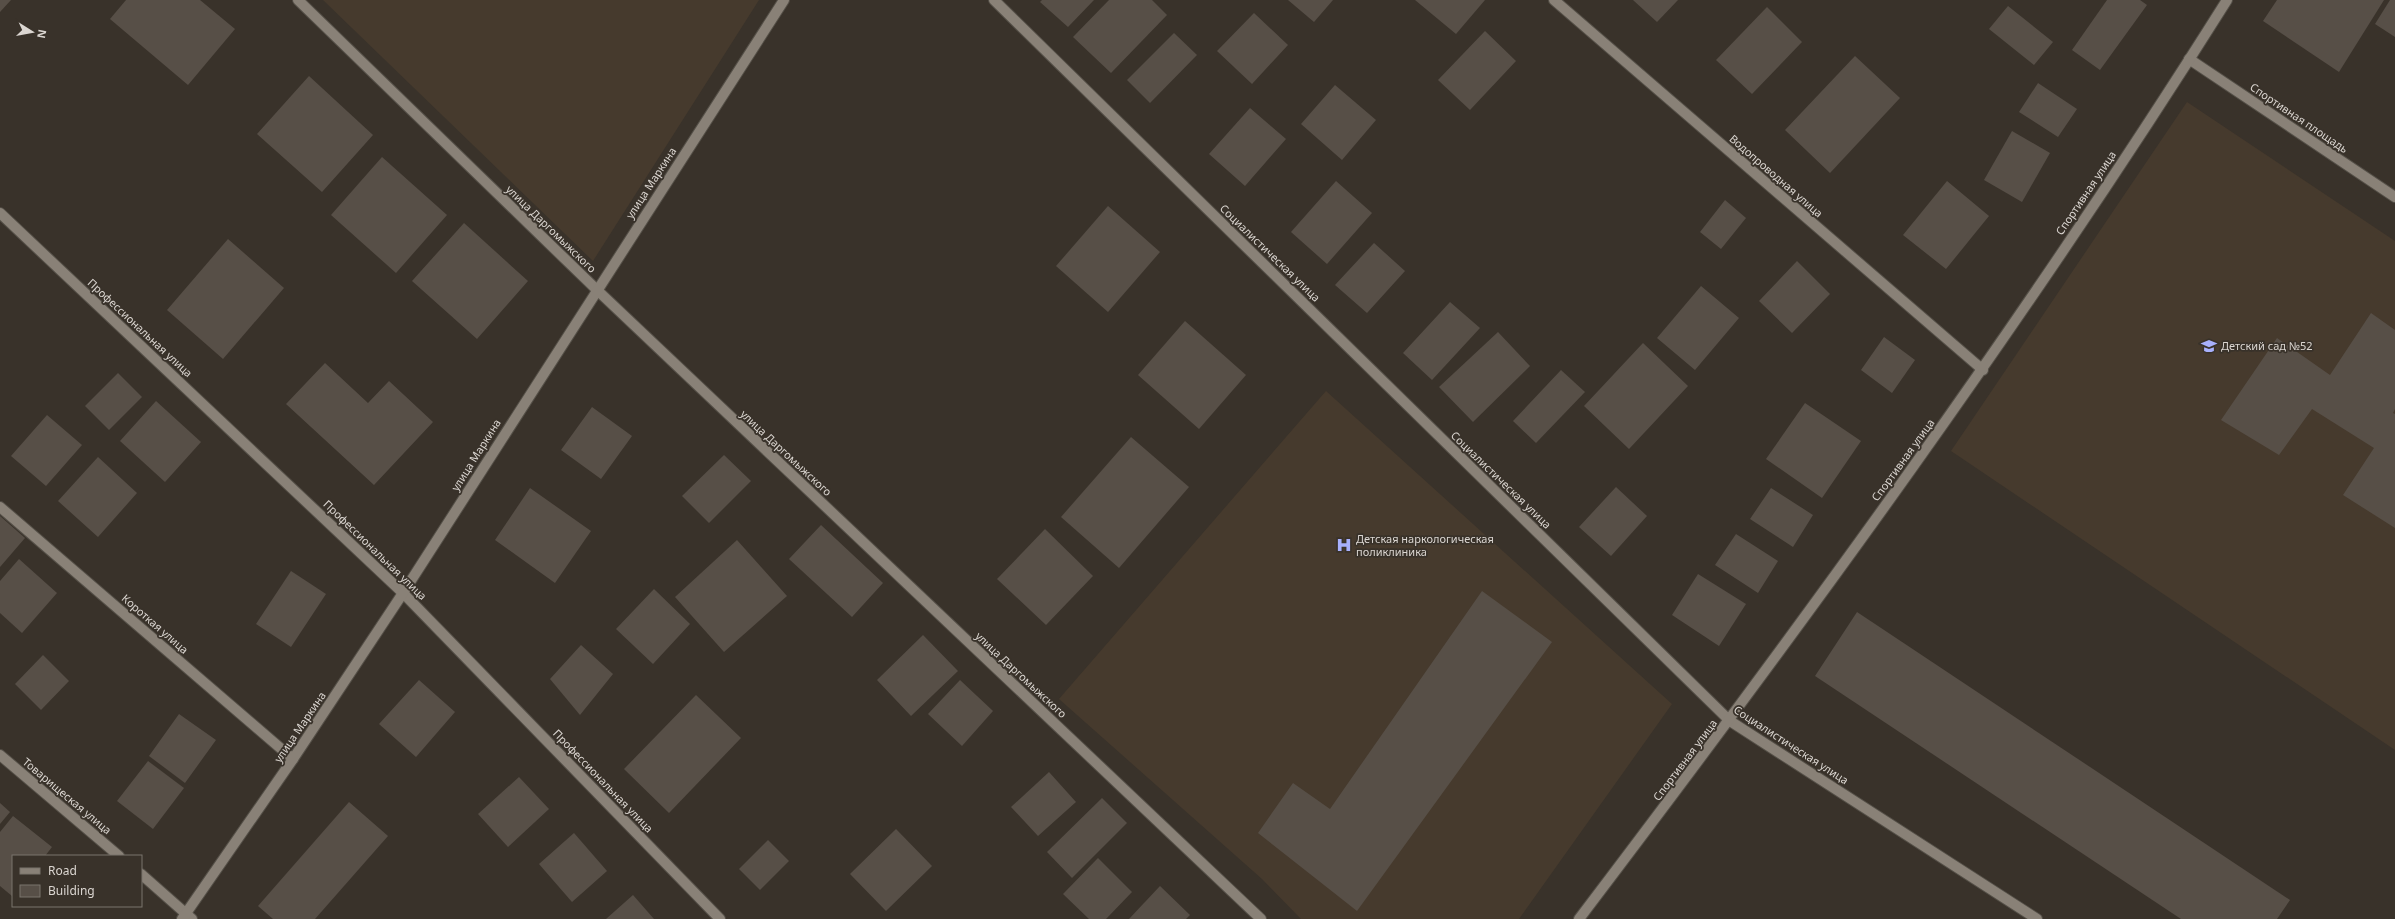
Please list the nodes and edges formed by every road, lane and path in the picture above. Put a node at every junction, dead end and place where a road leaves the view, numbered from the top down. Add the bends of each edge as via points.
1 (298, 0) edge
2 (784, 0) edge
3 (994, 0) edge
4 (1554, 0) edge
5 (2226, 0) edge
6 (2189, 59) junction
7 (2395, 197) edge
8 (0, 213) edge
9 (596, 289) junction
10 (1983, 370) junction
11 (0, 507) edge
12 (403, 592) junction
13 (1730, 721) junction
14 (0, 755) edge
15 (293, 759) junction
16 (118, 855) edge
17 (142, 875) edge
18 (187, 917) edge
19 (720, 919) edge
20 (1261, 919) edge
21 (1580, 919) edge
22 (2037, 919) edge

1 - 9 street, улица Даргомыжского
2 - 9 street, улица Маркина
3 - 13 street, Социалистическая улица
4 - 10 street, Водопроводная улица
5 - 6 street, Спортивная улица
6 - 7 street, Спортивная площадь
6 - 10 street, Спортивная улица
8 - 12 street, Профессиональная улица
9 - 12 street, улица Маркина
9 - 20 street, улица Даргомыжского
10 - 13 street, Спортивная улица
11 - 15 street, Короткая улица
12 - 15 street, улица Маркина
12 - 19 street, Профессиональная улица
13 - 21 street, Спортивная улица
13 - 22 street, Социалистическая улица
14 - 16 street, Товарищеская улица
15 - 18 street, улица Маркина
17 - 18 street

